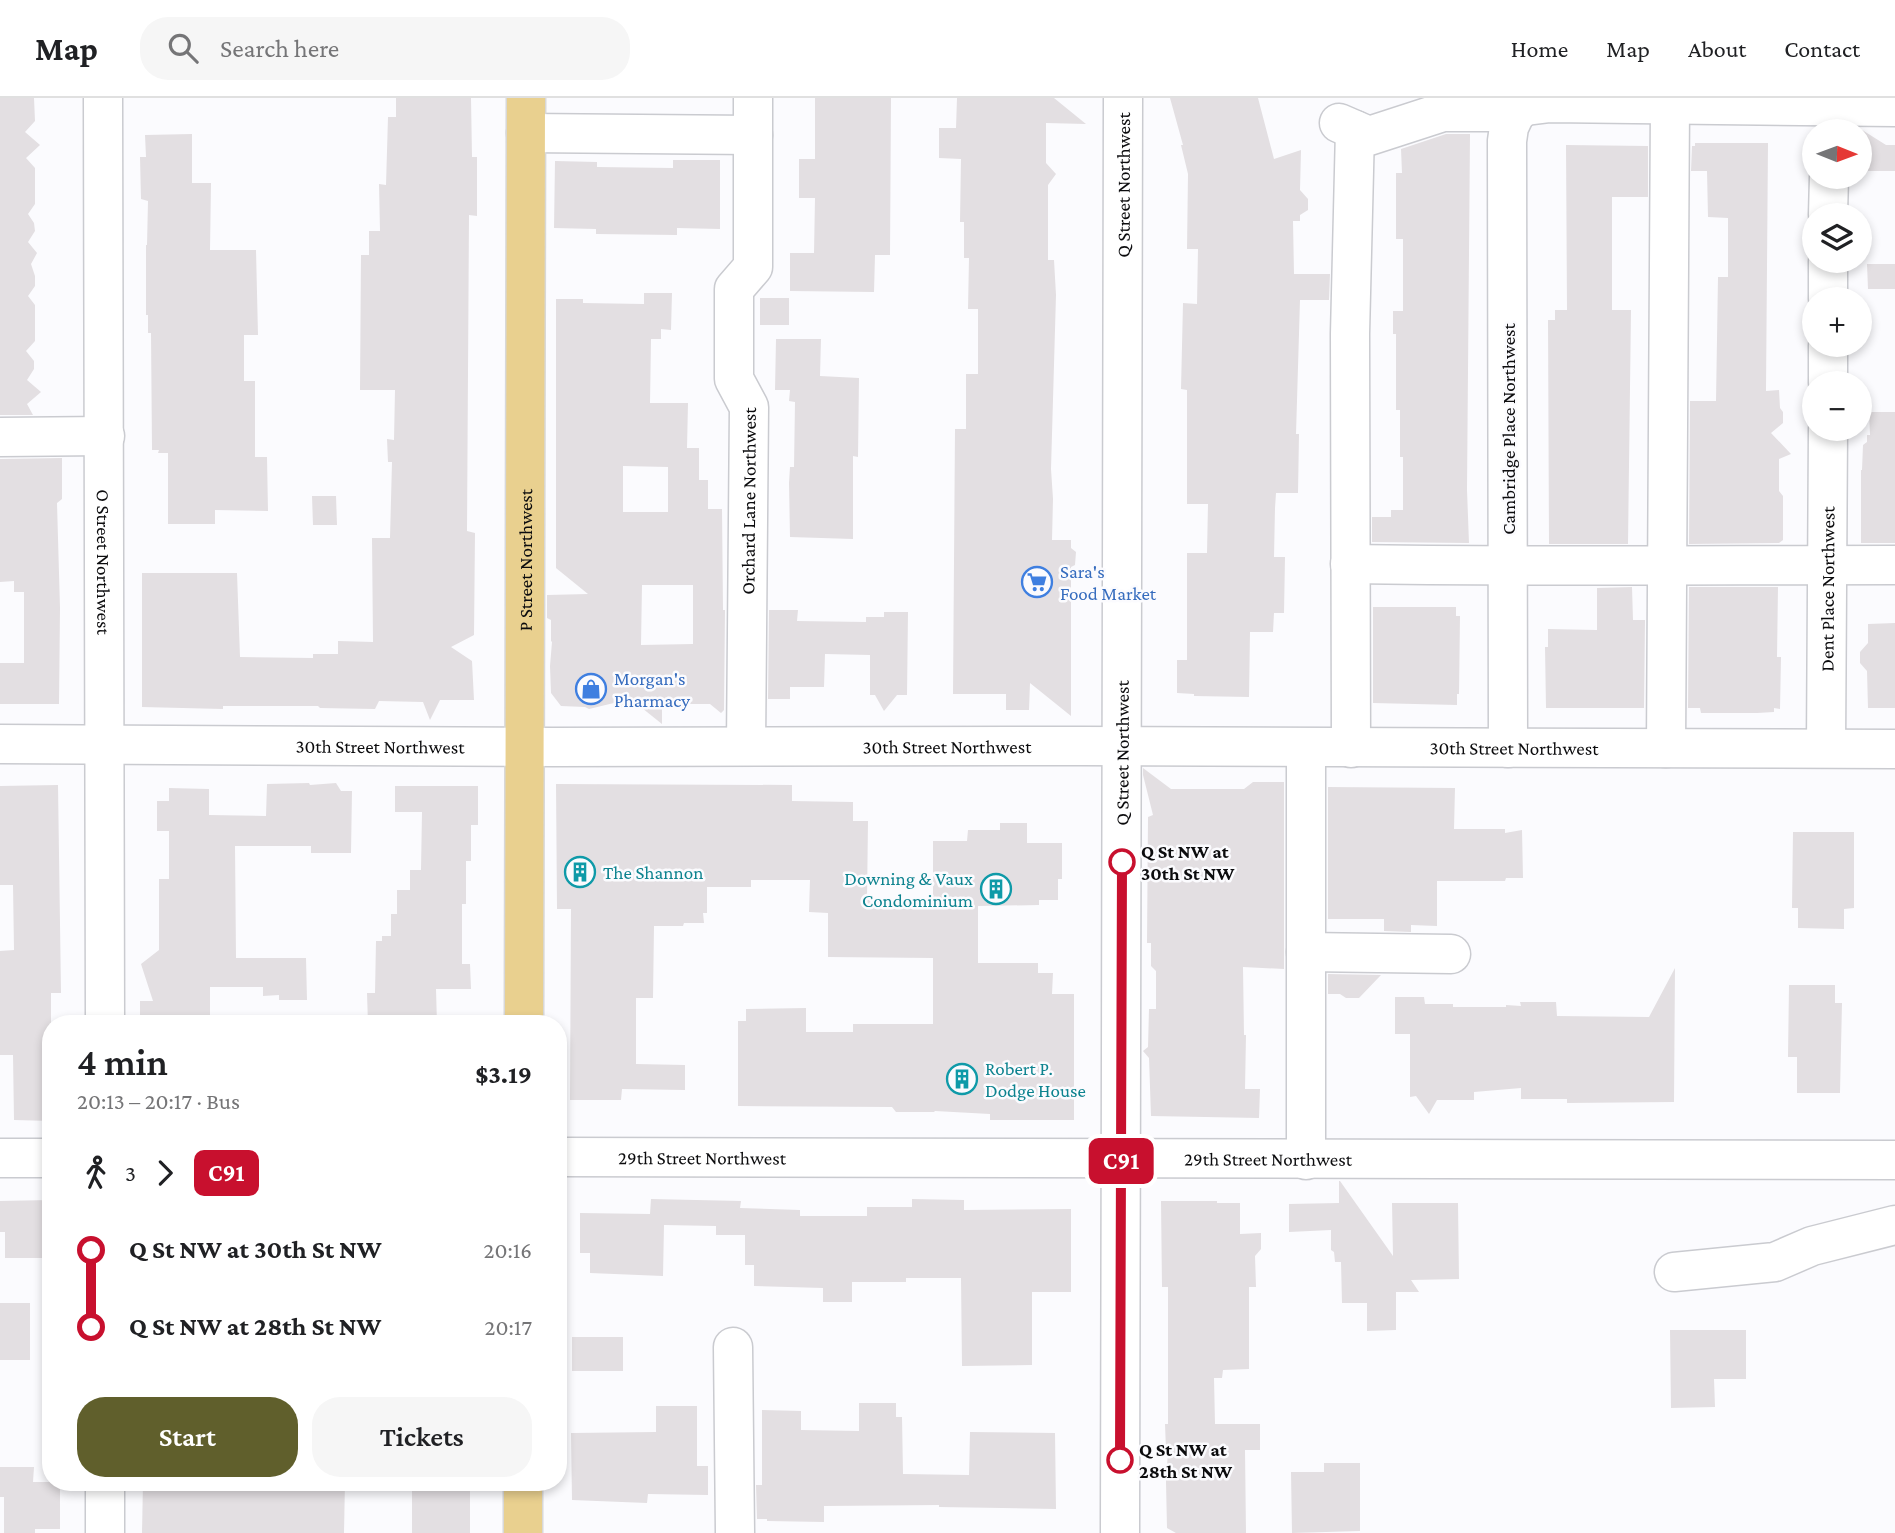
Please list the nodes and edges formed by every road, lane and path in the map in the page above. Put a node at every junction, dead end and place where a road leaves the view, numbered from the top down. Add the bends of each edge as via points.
1 (103, 98) edge
2 (1123, 98) edge
3 (1725, 102) edge
4 (1670, 104) junction
5 (1895, 107) edge
6 (1811, 111) edge
7 (1516, 112) junction
8 (526, 115) edge
9 (753, 116) edge
10 (105, 436) junction
11 (0, 437) edge
12 (1828, 441) edge
13 (1350, 564) junction
14 (1827, 564) junction
15 (1895, 565) edge
16 (1508, 567) junction
17 (1667, 567) junction
18 (0, 744) edge
19 (105, 744) junction
20 (746, 746) junction
21 (1122, 746) junction
22 (525, 747) junction
23 (1306, 748) junction
24 (1351, 748) junction
25 (1508, 748) junction
26 (1666, 748) junction
27 (1826, 748) junction
28 (1895, 749) edge
29 (1306, 952) junction
30 (1451, 954) dead end
31 (105, 1015) edge
32 (524, 1015) edge
33 (567, 1157) edge
34 (0, 1158) edge
35 (42, 1158) edge
36 (1121, 1159) junction
37 (1306, 1160) junction
38 (1895, 1160) edge
39 (1895, 1225) edge
40 (1674, 1272) dead end
41 (733, 1347) dead end
42 (105, 1491) edge
43 (523, 1491) edge
44 (105, 1533) edge
45 (523, 1533) edge
46 (735, 1533) edge
47 (1120, 1533) edge

1 - 10 street, O Street Northwest
2 - 21 street, Q Street Northwest
3 - 4 street
3 - 6 street
4 - 7 street via 1550,103
4 - 17 street
5 - 6 street
7 - 13 street via 1443,112 1369,136 1347,126
7 - 16 street, Cambridge Place Northwest via 1507,141
8 - 9 street
8 - 22 main road, P Street Northwest
9 - 20 street, Orchard Lane Northwest via 752,267 734,289 734,379 749,407
10 - 11 street
10 - 19 street, O Street Northwest
12 - 14 street, Dent Place Northwest
13 - 16 street
13 - 24 street
14 - 15 street
14 - 17 street
14 - 27 street, Dent Place Northwest
16 - 17 street
16 - 25 street, Cambridge Place Northwest
17 - 26 street
18 - 19 street, 30th Street Northwest
19 - 22 street, 30th Street Northwest
19 - 31 street, O Street Northwest
20 - 21 street, 30th Street Northwest
20 - 22 street, 30th Street Northwest
21 - 23 street, 30th Street Northwest
21 - 36 street, Q Street Northwest
22 - 32 main road, P Street Northwest
23 - 24 street, 30th Street Northwest
23 - 29 street
24 - 25 street, 30th Street Northwest
25 - 26 street, 30th Street Northwest
26 - 27 street, 30th Street Northwest
27 - 28 street, 30th Street Northwest
29 - 30 street
29 - 37 street
33 - 36 street, 29th Street Northwest
34 - 35 street
36 - 37 street, 29th Street Northwest
36 - 47 street, Q Street Northwest
37 - 38 street, 29th Street Northwest
39 - 40 street via 1812,1246 1775,1262
41 - 46 street
42 - 44 street
43 - 45 main road

